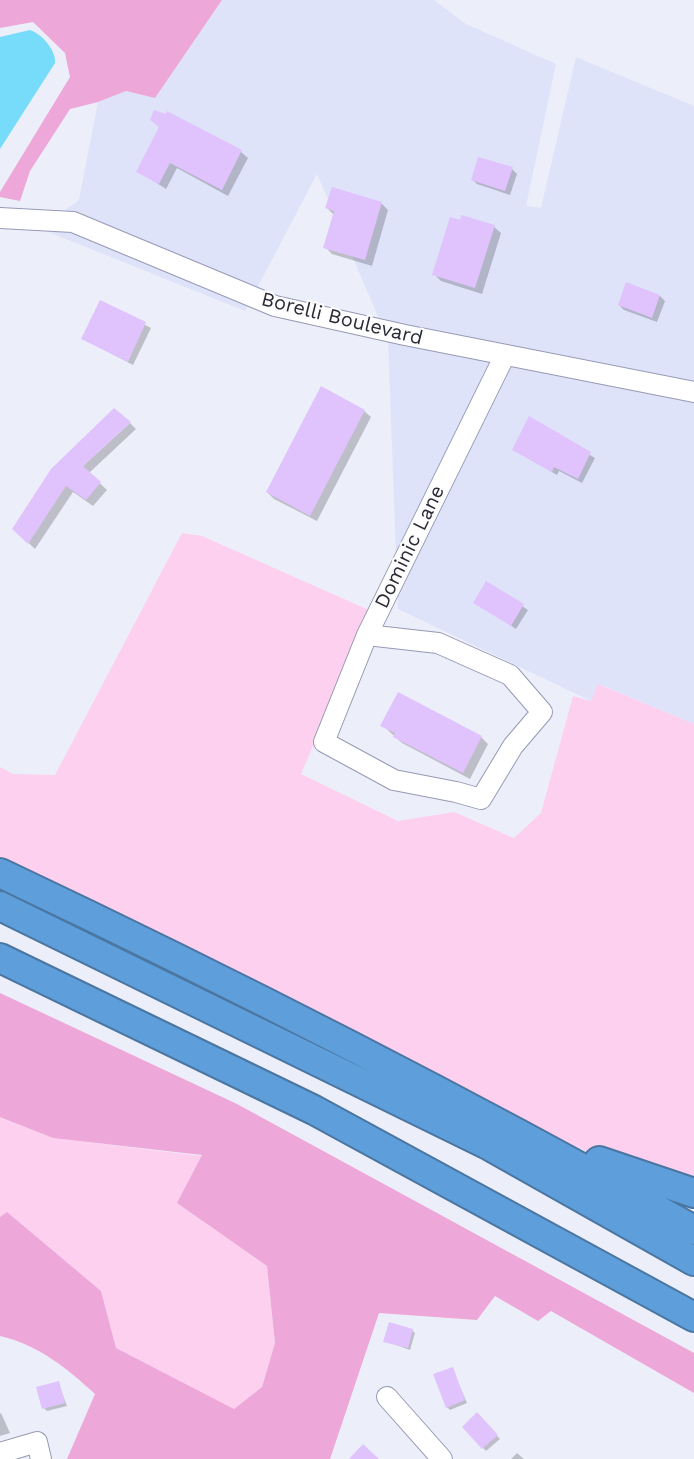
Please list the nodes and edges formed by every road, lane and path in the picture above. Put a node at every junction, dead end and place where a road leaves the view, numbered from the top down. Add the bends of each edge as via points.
1 (0, 218) edge
2 (505, 355) junction
3 (694, 393) edge
4 (367, 635) junction
5 (0, 873) edge
6 (0, 906) edge
7 (0, 958) edge
8 (0, 972) edge
9 (267, 1086) junction
10 (524, 1135) junction
11 (694, 1193) edge
12 (694, 1230) edge
13 (694, 1261) edge
14 (694, 1317) edge
15 (387, 1397) dead end
16 (39, 1450) edge
17 (0, 1453) edge
18 (442, 1459) edge

1 - 2 street, Borelli Boulevard via 73,222 275,306
2 - 3 street, Borelli Boulevard
2 - 4 street, Dominic Lane
4 - 4 street, Dominic Lane via 438,643 510,675 542,712 513,746 481,799 394,780 324,742
5 - 10 highway via 185,960
6 - 13 highway via 490,1146
7 - 9 highway
8 - 9 highway via 230,1084
9 - 14 highway
10 - 11 highway
10 - 12 highway
15 - 18 street
16 - 17 street

